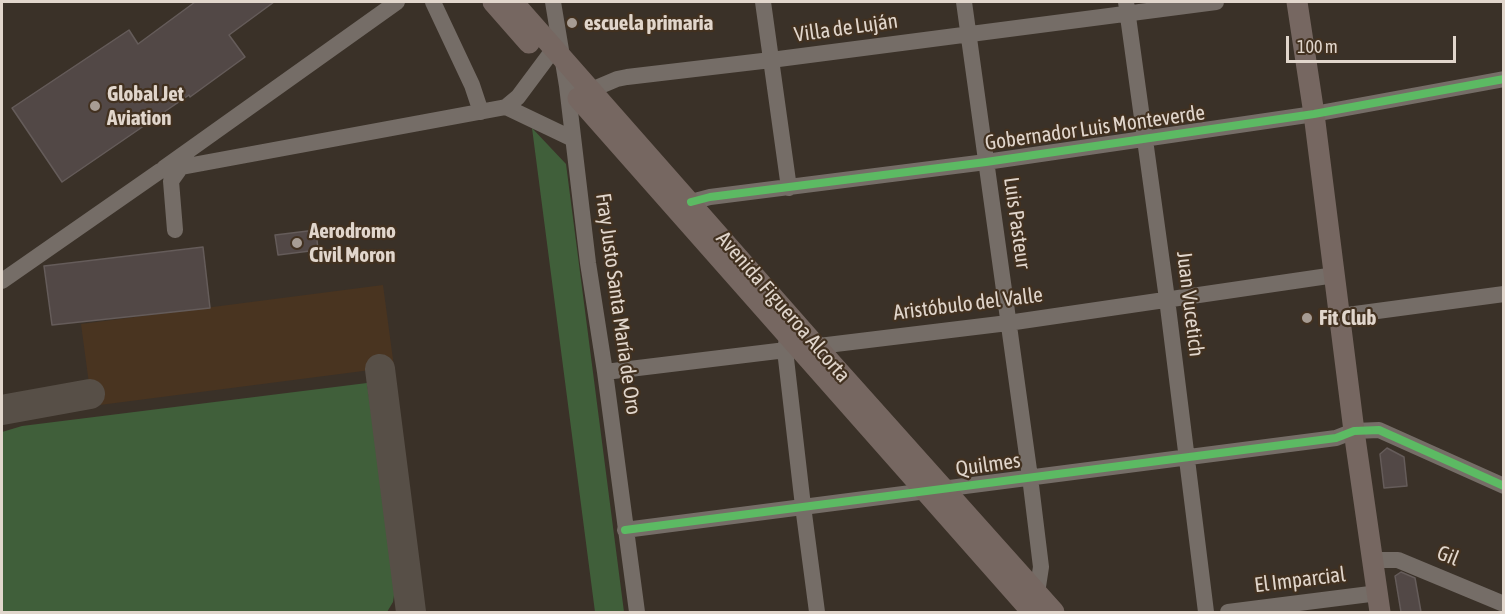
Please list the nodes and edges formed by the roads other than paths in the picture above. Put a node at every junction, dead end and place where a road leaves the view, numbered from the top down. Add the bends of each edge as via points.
1 (397, 2) edge
2 (434, 2) edge
3 (493, 2) edge
4 (513, 2) edge
5 (553, 2) edge
6 (764, 2) edge
7 (964, 2) edge
8 (1216, 2) edge
9 (1297, 2) edge
10 (1127, 7) edge
11 (968, 34) junction
12 (554, 57) junction
13 (771, 60) junction
14 (1503, 79) edge
15 (567, 86) junction
16 (591, 90) junction
17 (506, 107) junction
18 (480, 112) junction
19 (1314, 114) junction
20 (573, 139) junction
21 (1146, 139) junction
22 (986, 162) junction
23 (182, 167) junction
24 (160, 171) junction
25 (789, 188) junction
26 (691, 202) junction
27 (175, 230) dead end
28 (1335, 275) junction
29 (2, 281) edge
30 (1503, 294) edge
31 (1167, 299) junction
32 (1340, 316) junction
33 (1008, 323) junction
34 (797, 341) junction
35 (606, 372) junction
36 (1354, 431) junction
37 (1186, 456) junction
38 (1030, 477) junction
39 (1503, 486) edge
40 (945, 489) junction
41 (924, 491) junction
42 (803, 506) junction
43 (625, 530) junction
44 (1373, 560) junction
45 (1034, 603) edge
46 (1379, 603) edge
47 (1503, 604) edge
48 (637, 612) edge
49 (817, 612) edge
50 (1054, 612) edge
51 (1206, 612) edge
52 (1228, 612) edge

1 - 24 street
2 - 18 street via 472,85
3 - 12 main road, Avenida Figueroa Alcorta
4 - 12 main road, Avenida Figueroa Alcorta
5 - 12 street
6 - 13 street
7 - 11 street, Luis Pasteur
8 - 10 street, Villa de Luján
9 - 19 main road
10 - 11 street, Villa de Luján
10 - 21 street, Juan Vucetich
11 - 13 street, Villa de Luján
11 - 22 street, Luis Pasteur
12 - 15 main road, Avenida Figueroa Alcorta
12 - 16 main road, Avenida Figueroa Alcorta
12 - 17 street
13 - 16 street, Villa de Luján via 617,79
13 - 25 street
14 - 19 street, Gobernador Luis Monteverde
15 - 20 street, Fray Justo Santa María de Oro
15 - 34 main road, Avenida Figueroa Alcorta
16 - 26 main road, Avenida Figueroa Alcorta
17 - 18 street
17 - 20 street
18 - 23 street via 322,148 245,162
19 - 21 street, Gobernador Luis Monteverde
19 - 28 main road
20 - 35 street, Fray Justo Santa María de Oro
21 - 22 street, Gobernador Luis Monteverde
21 - 31 street, Juan Vucetich
22 - 25 street, Gobernador Luis Monteverde
22 - 33 street, Luis Pasteur
23 - 24 street
23 - 27 street via 171,181
24 - 29 street
25 - 26 street, Gobernador Luis Monteverde
26 - 34 main road, Avenida Figueroa Alcorta
28 - 31 street, Aristóbulo del Valle
28 - 32 main road
30 - 32 street
31 - 33 street, Aristóbulo del Valle
31 - 37 street, Juan Vucetich
32 - 36 main road
33 - 34 street, Aristóbulo del Valle
33 - 38 street, Luis Pasteur
34 - 35 street, Aristóbulo del Valle
34 - 40 main road, Avenida Figueroa Alcorta
34 - 41 main road, Avenida Figueroa Alcorta
34 - 42 street
35 - 43 street, Fray Justo Santa María de Oro
36 - 37 street, Quilmes via 1336,438
36 - 39 street, Quilmes via 1379,430
36 - 44 main road
37 - 38 street, Quilmes
37 - 51 street, Juan Vucetich
38 - 40 street, Quilmes
38 - 45 street, Luis Pasteur via 1041,567
40 - 41 street, Quilmes
40 - 45 main road, Avenida Figueroa Alcorta
41 - 42 street, Quilmes
41 - 45 main road, Avenida Figueroa Alcorta
42 - 43 street, Quilmes
42 - 49 street
43 - 48 street, Fray Justo Santa María de Oro
44 - 46 main road
44 - 47 street, Gil via 1398,560
45 - 50 main road, Avenida Figueroa Alcorta
46 - 52 street, El Imparcial

